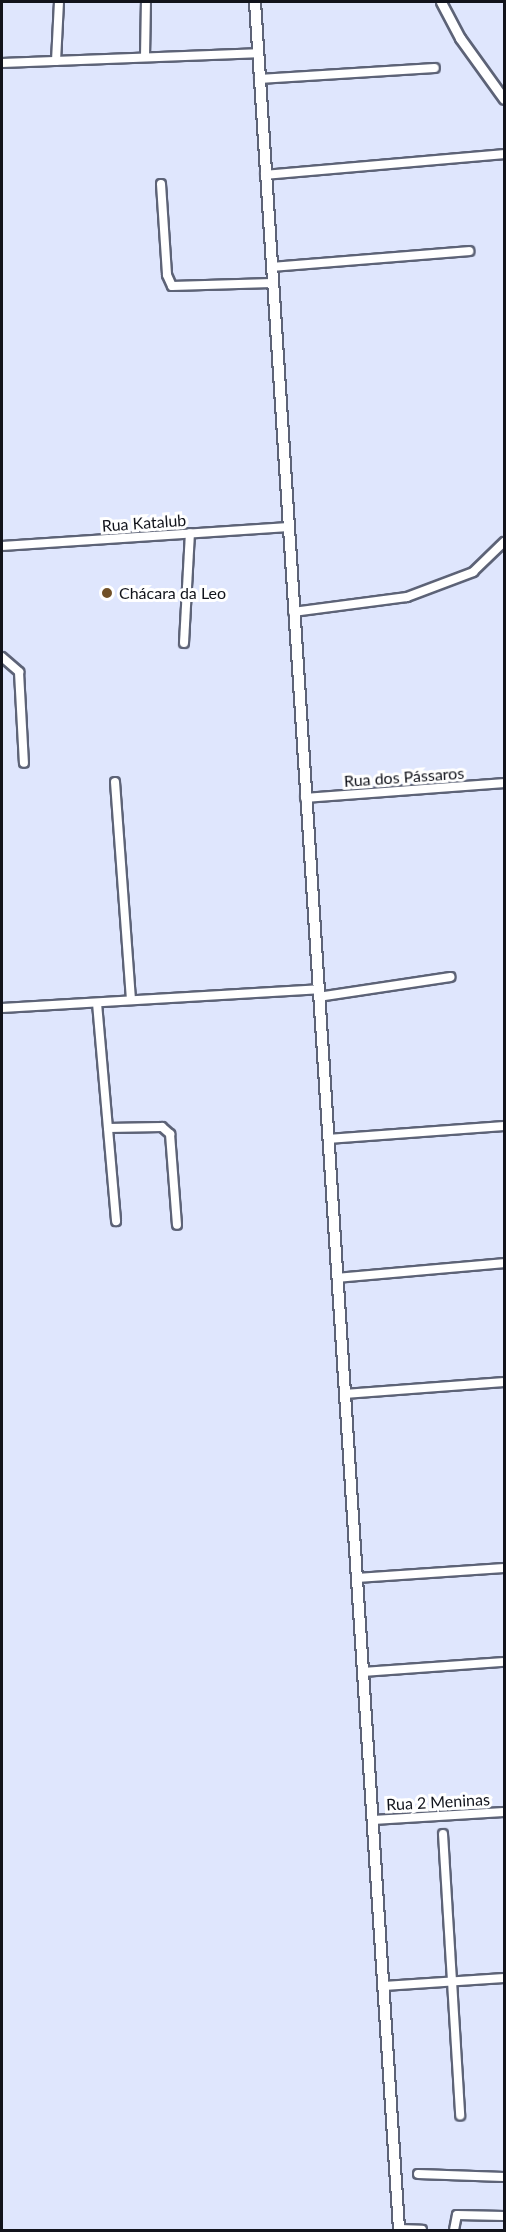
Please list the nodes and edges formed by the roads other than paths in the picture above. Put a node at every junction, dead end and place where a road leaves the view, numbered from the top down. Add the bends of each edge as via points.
1 (59, 2) edge
2 (146, 2) edge
3 (255, 2) edge
4 (261, 2) edge
5 (441, 2) edge
6 (257, 53) junction
7 (145, 57) junction
8 (56, 61) junction
9 (2, 63) edge
10 (435, 68) dead end
11 (259, 79) junction
12 (504, 99) edge
13 (504, 154) edge
14 (265, 175) junction
15 (161, 184) dead end
16 (469, 251) dead end
17 (272, 267) junction
18 (272, 283) junction
19 (288, 527) junction
20 (190, 533) junction
21 (504, 542) edge
22 (2, 546) edge
23 (294, 612) junction
24 (184, 643) dead end
25 (2, 657) edge
26 (24, 763) dead end
27 (115, 782) dead end
28 (504, 783) edge
29 (305, 798) junction
30 (451, 977) dead end
31 (318, 993) junction
32 (131, 999) junction
33 (97, 1003) junction
34 (2, 1008) edge
35 (504, 1126) edge
36 (108, 1128) junction
37 (328, 1139) junction
38 (116, 1221) dead end
39 (177, 1225) dead end
40 (504, 1263) edge
41 (337, 1278) junction
42 (504, 1382) edge
43 (345, 1394) junction
44 (504, 1568) edge
45 (357, 1578) junction
46 (504, 1662) edge
47 (363, 1672) junction
48 (504, 1812) edge
49 (373, 1820) junction
50 (443, 1834) dead end
51 (504, 1978) edge
52 (452, 1982) junction
53 (384, 1986) junction
54 (460, 2115) dead end
55 (418, 2174) dead end
56 (504, 2177) edge
57 (504, 2216) edge
58 (399, 2230) edge
59 (422, 2230) edge
60 (454, 2230) edge

1 - 8 street
2 - 7 street
3 - 4 street
3 - 6 main road
5 - 12 street via 460,38
6 - 7 street
6 - 11 main road
7 - 8 street
8 - 9 street
10 - 11 street
11 - 14 main road
13 - 14 street
14 - 17 main road
15 - 18 street via 171,286
16 - 17 street
17 - 18 main road
18 - 19 main road
19 - 20 street, Rua Katalub
19 - 23 main road
20 - 22 street, Rua Katalub
20 - 24 street
21 - 23 street via 473,572 407,597
23 - 29 main road
25 - 26 street via 19,672
27 - 32 street
28 - 29 street, Rua dos Pássaros
29 - 31 main road
30 - 31 street
31 - 32 street
31 - 37 main road
32 - 33 street
33 - 34 street
33 - 36 street
35 - 37 street
36 - 38 street
36 - 39 street via 167,1130
37 - 41 main road
40 - 41 street
41 - 43 main road
42 - 43 street
43 - 45 main road
44 - 45 street
45 - 47 main road
46 - 47 street
47 - 49 main road
48 - 49 street, Rua 2 Meninas
49 - 53 main road
50 - 52 street
51 - 52 street
52 - 53 street
52 - 54 street
53 - 58 main road
55 - 56 street
57 - 60 street via 457,2215
58 - 59 street

